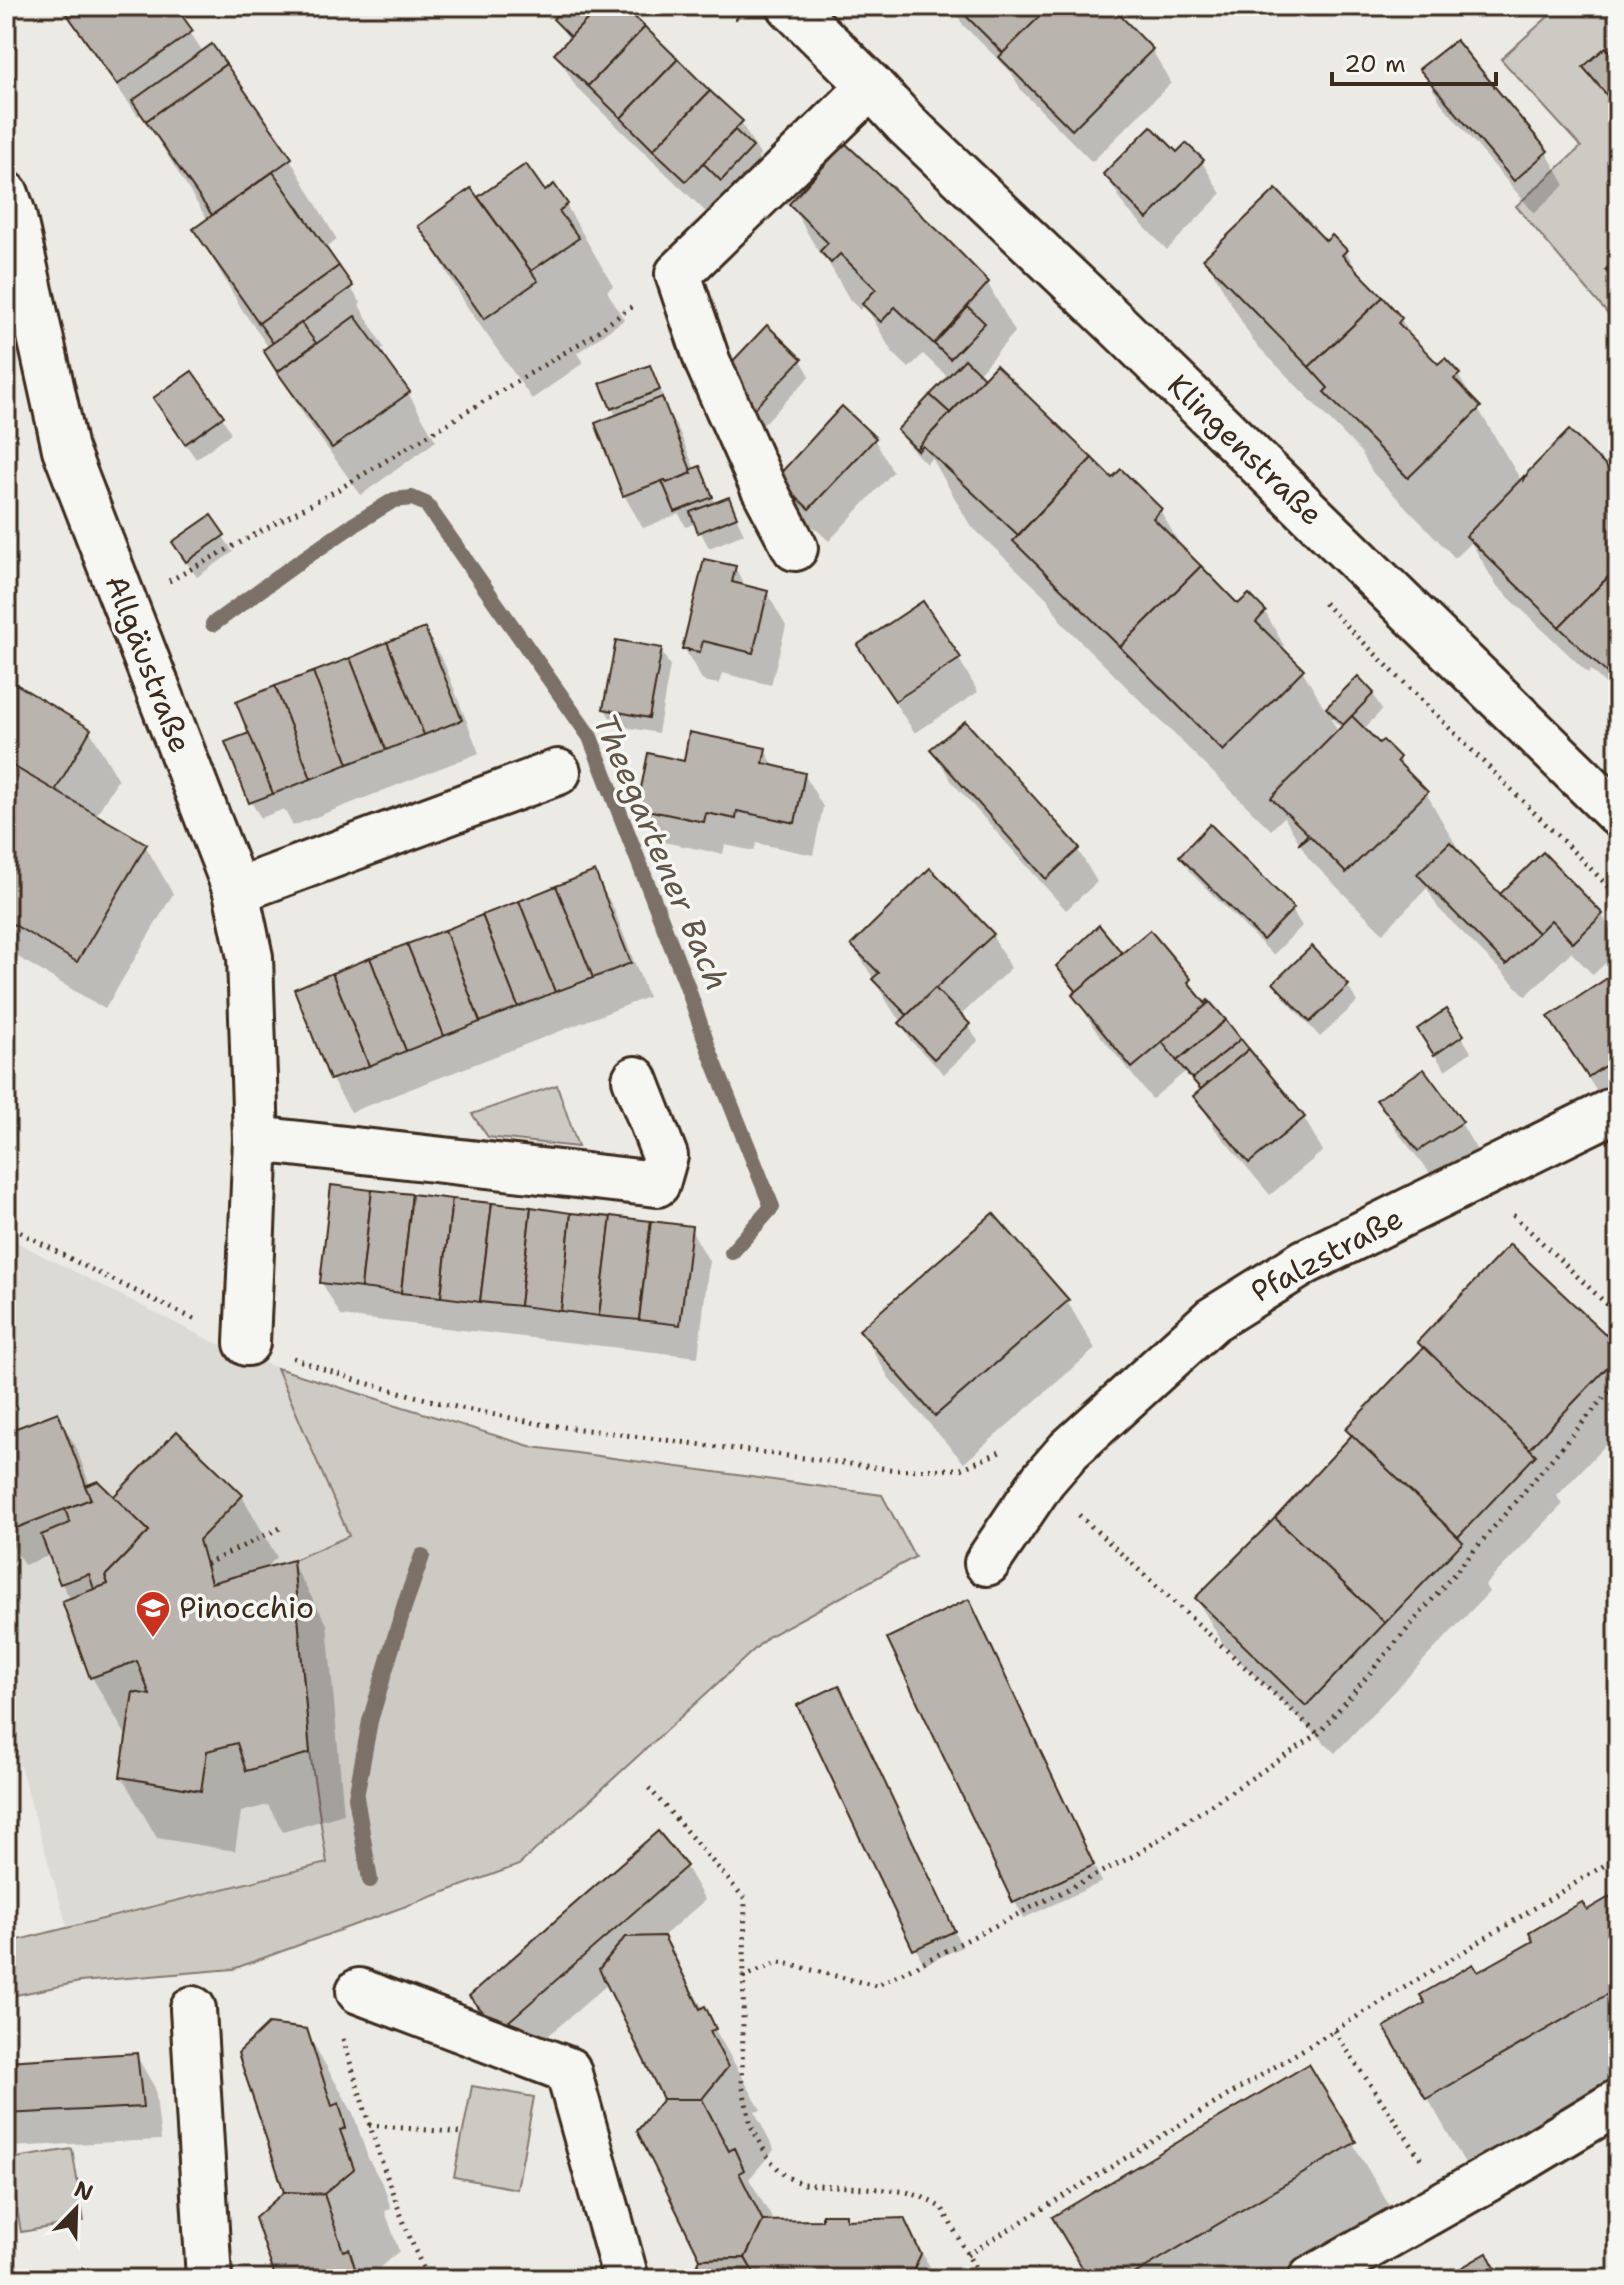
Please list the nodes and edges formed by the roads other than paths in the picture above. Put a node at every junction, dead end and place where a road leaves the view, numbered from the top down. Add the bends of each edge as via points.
1 (790, 6) edge
2 (834, 25) edge
3 (871, 86) junction
4 (6, 194) edge
5 (795, 548) dead end
6 (558, 772) dead end
7 (1618, 814) edge
8 (236, 891) junction
9 (635, 1079) dead end
10 (1618, 1108) edge
11 (256, 1139) junction
12 (247, 1343) road end
13 (987, 1563) dead end
14 (359, 1991) dead end
15 (193, 2009) dead end
16 (1618, 2102) edge
17 (209, 2279) edge
18 (626, 2279) edge
19 (1311, 2279) edge

1 - 2 street, Klingenstraße
2 - 3 street, Klingenstraße
3 - 5 street via 678,274 708,363
3 - 7 street, Klingenstraße
4 - 8 street, Allgäustraße via 65,449
6 - 8 street
8 - 11 street, Allgäustraße via 250,957
9 - 11 street via 665,1156 657,1184
10 - 13 street, Pfalzstraße via 1305,1262 1212,1320 1056,1465
11 - 12 street, Allgäustraße
14 - 18 street via 568,2070
15 - 17 street
16 - 19 street

